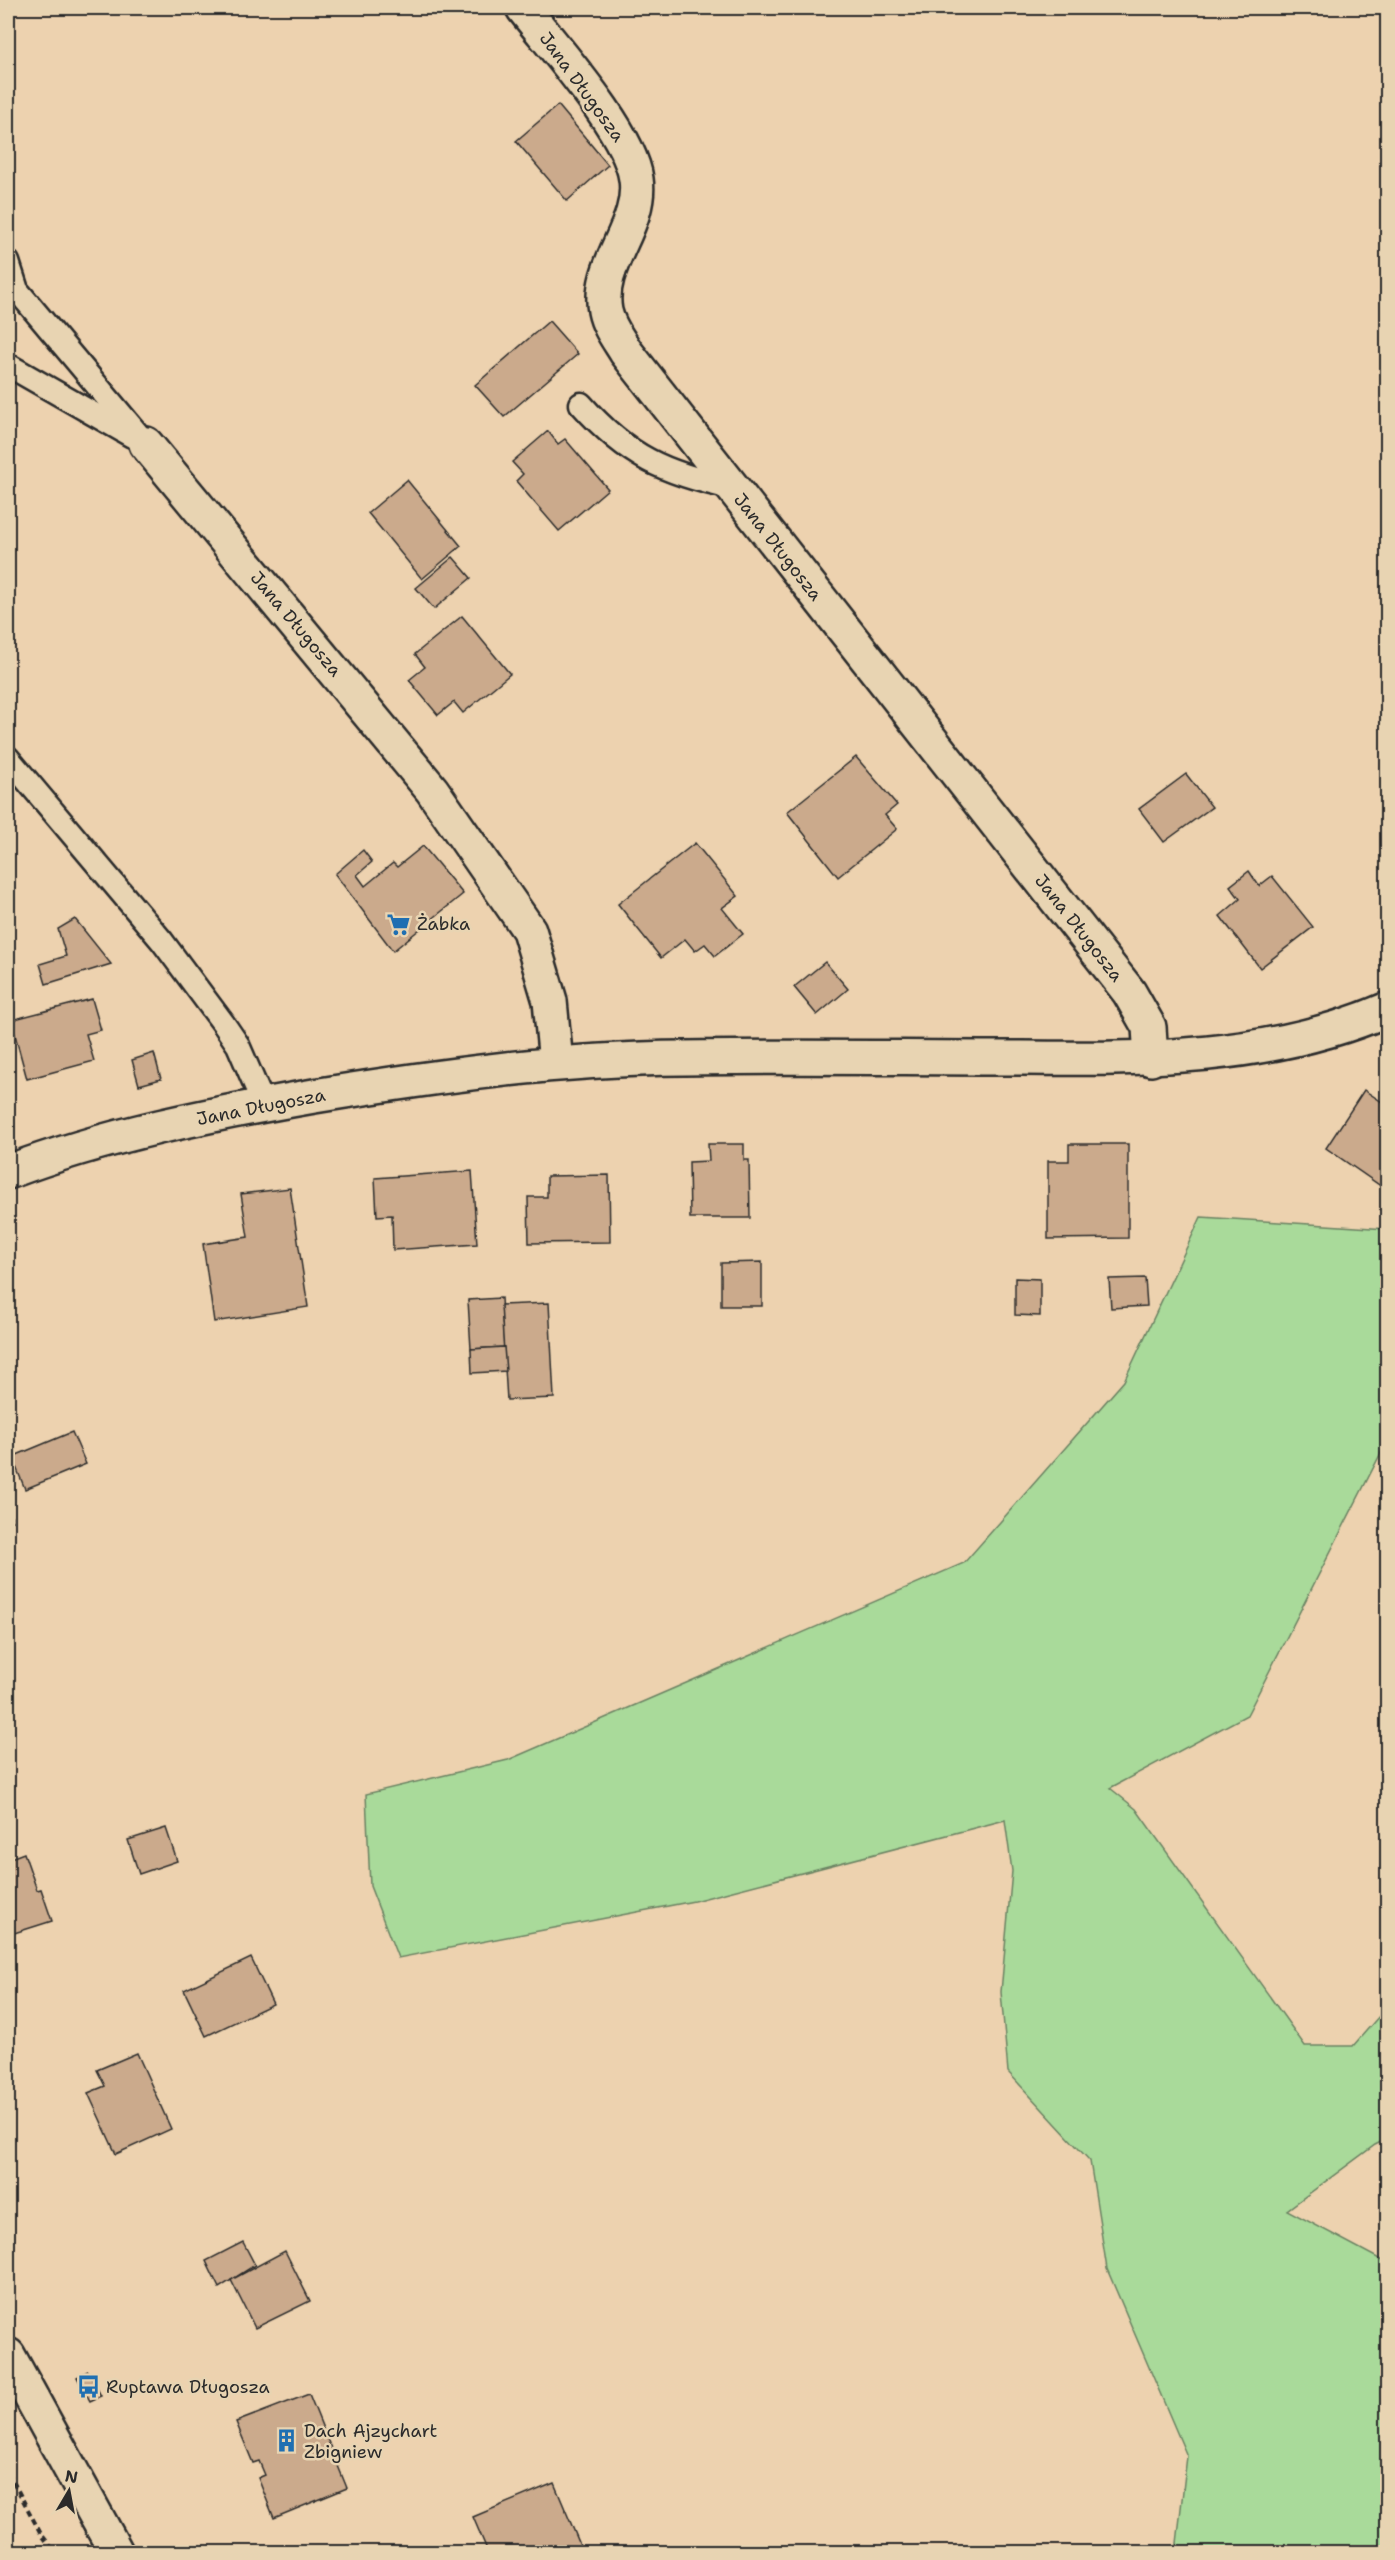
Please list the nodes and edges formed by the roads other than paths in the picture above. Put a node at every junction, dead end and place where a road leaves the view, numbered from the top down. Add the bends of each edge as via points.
1 (523, 8) edge
2 (8, 262) edge
3 (8, 364) edge
4 (581, 404) dead end
5 (146, 444) junction
6 (732, 488) junction
7 (8, 758) edge
8 (1388, 1009) edge
9 (1151, 1059) junction
10 (555, 1063) junction
11 (264, 1105) junction
12 (8, 1172) edge
13 (8, 2355) edge
14 (117, 2553) edge

1 - 6 street, Jana Długosza via 620,135 634,166 636,199 607,278 605,310 610,327
2 - 5 lane via 17,290
3 - 5 lane
4 - 6 lane via 622,446 644,459 694,480
5 - 10 street, Jana Długosza via 432,790 529,930 550,1001
6 - 9 street, Jana Długosza via 1129,992 1149,1028
7 - 11 lane via 155,933 223,1023 238,1045
8 - 9 street, Jana Długosza via 1300,1038 1235,1051
9 - 10 street, Jana Długosza via 682,1058
10 - 11 street, Jana Długosza via 414,1079
11 - 12 street, Jana Długosza via 136,1132
13 - 14 street

